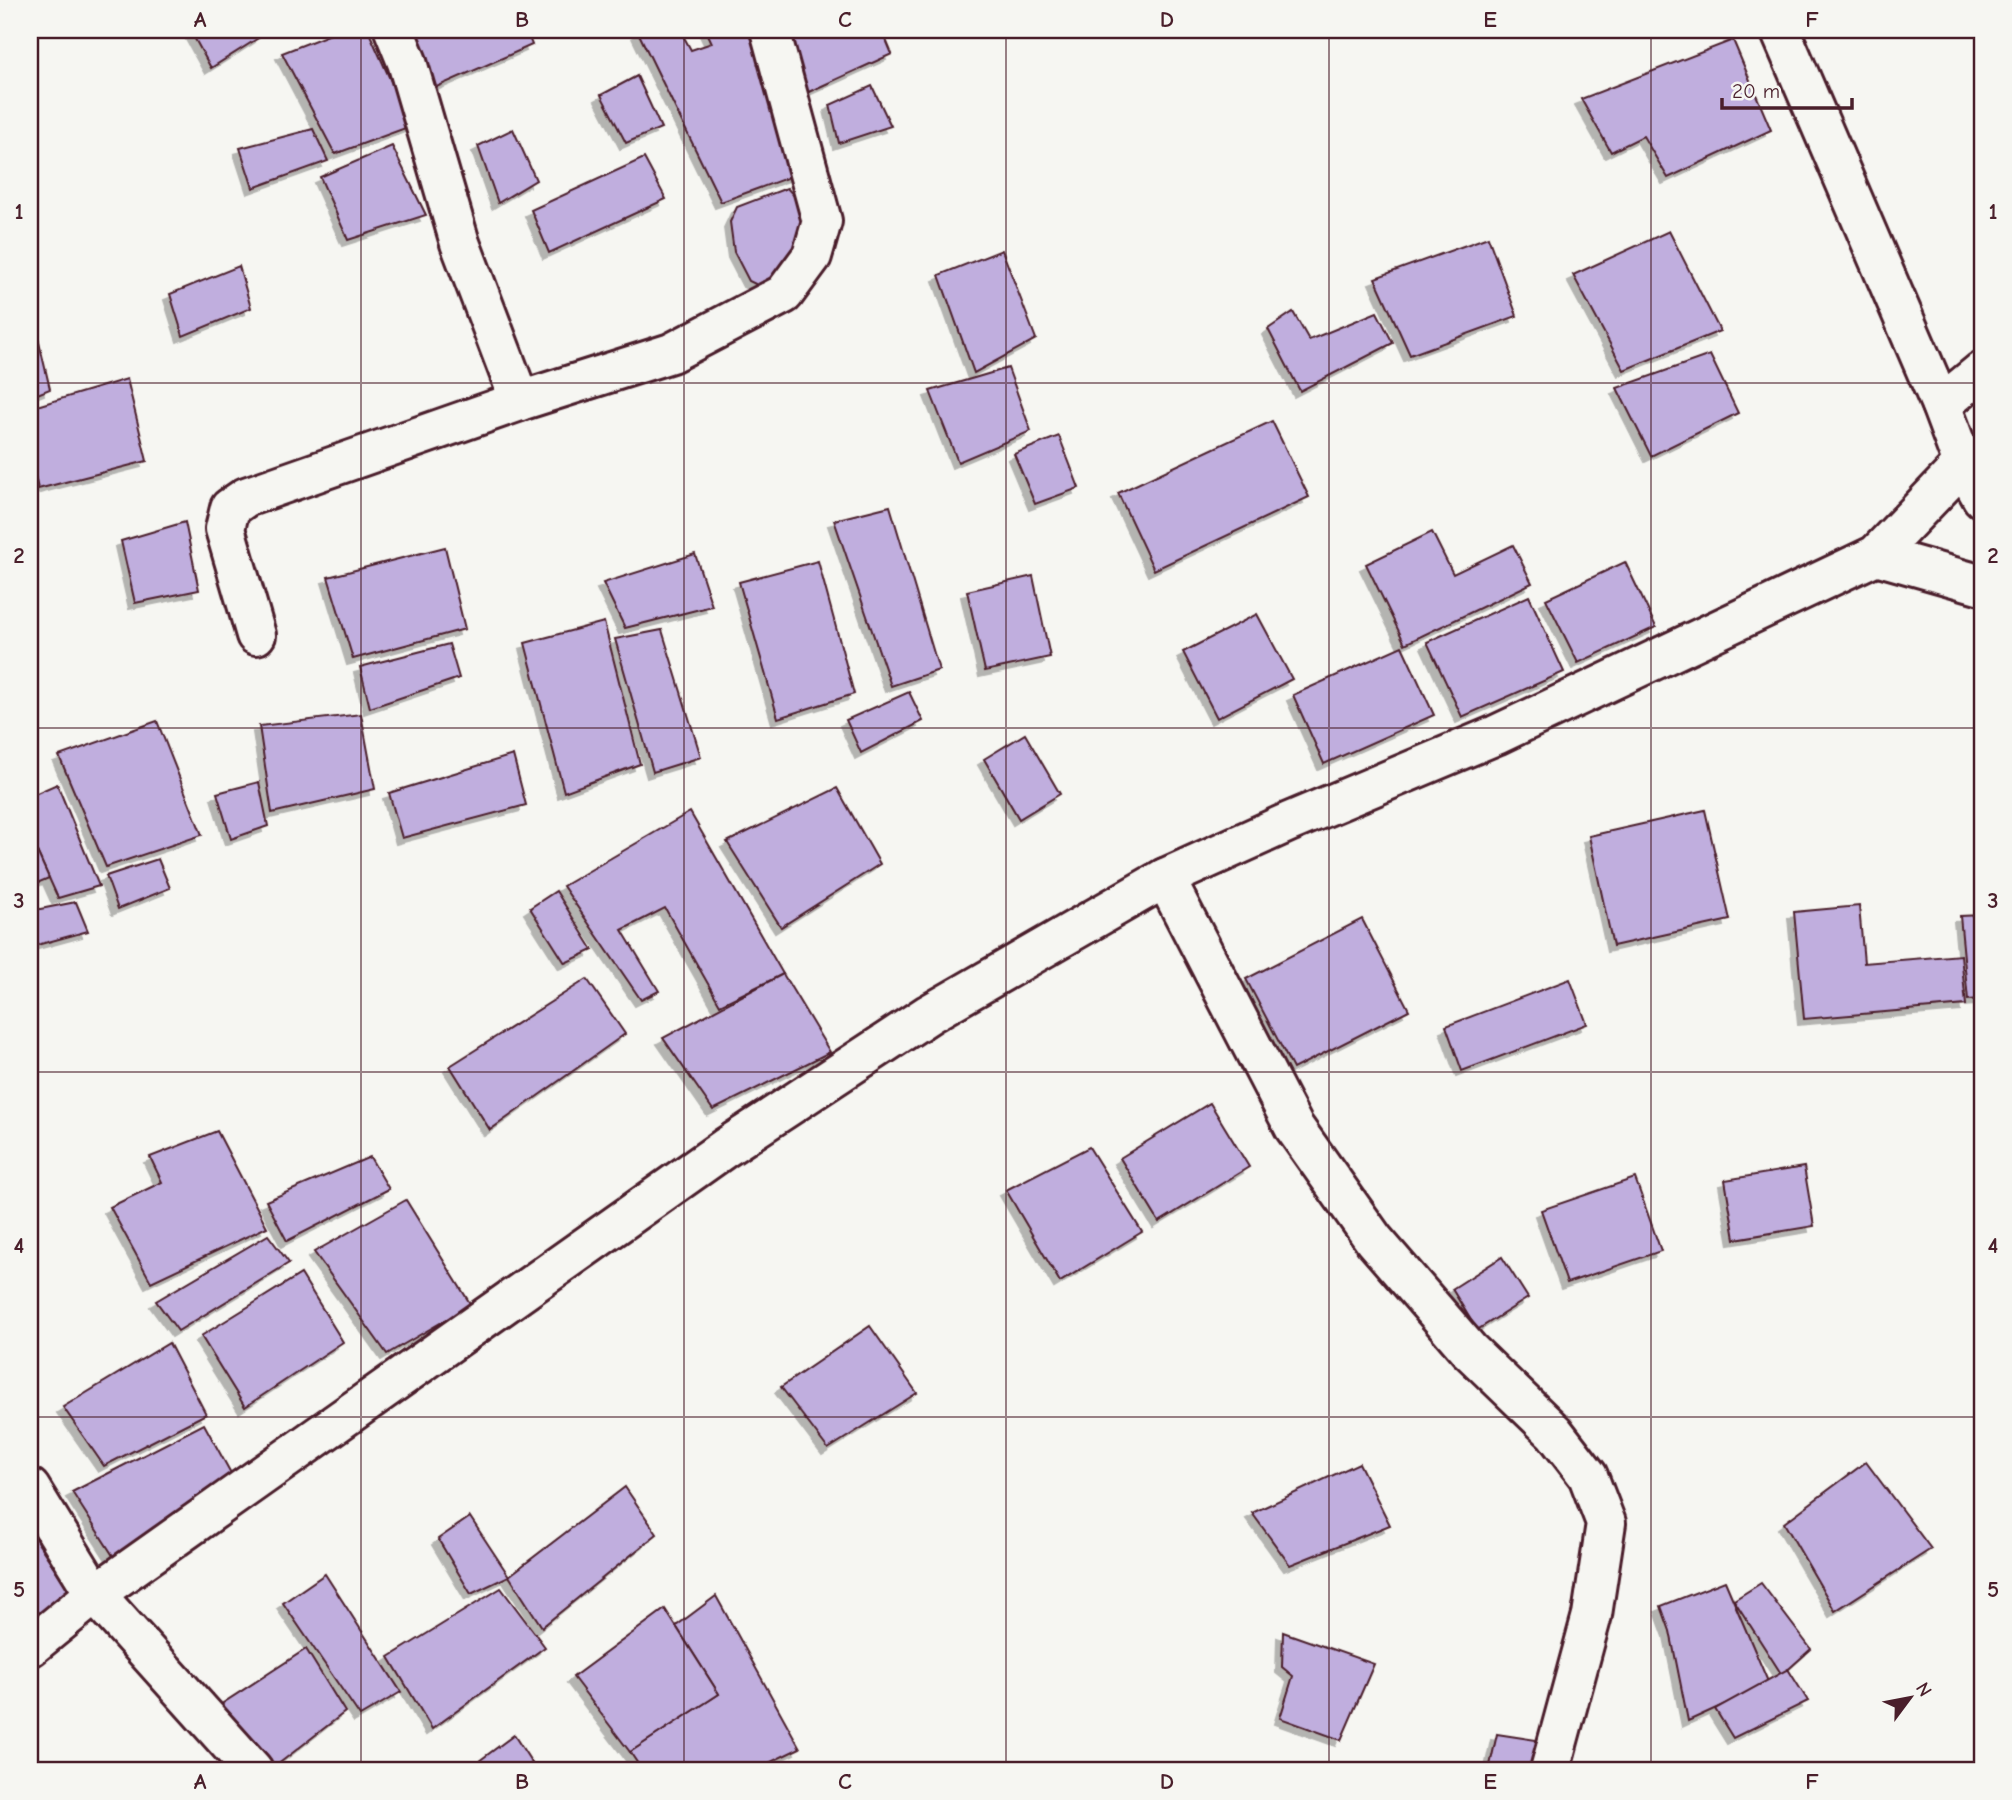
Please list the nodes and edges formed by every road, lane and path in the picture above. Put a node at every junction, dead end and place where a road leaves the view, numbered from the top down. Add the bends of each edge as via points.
1 (394, 30) edge
2 (770, 30) edge
3 (1780, 30) edge
4 (1982, 371) edge
5 (520, 401) junction
6 (1941, 405) junction
7 (1963, 464) junction
8 (1982, 498) edge
9 (1877, 555) junction
10 (1982, 584) edge
11 (256, 635) dead end
12 (1165, 878) junction
13 (30, 1488) edge
14 (95, 1594) junction
15 (30, 1647) edge
16 (253, 1770) edge
17 (1550, 1770) edge

1 - 5 street via 460,243
2 - 5 street via 822,221 812,256 784,294 671,353
3 - 6 street
4 - 6 street
5 - 11 street via 246,497 230,508 225,529
6 - 7 street
7 - 8 street
7 - 9 street
9 - 10 street
9 - 12 street via 1496,735
12 - 14 street via 929,1014 725,1148
12 - 17 street via 1294,1127 1366,1228 1469,1350 1554,1432 1588,1476 1606,1523 1592,1615
13 - 14 street
14 - 15 street
14 - 16 street

